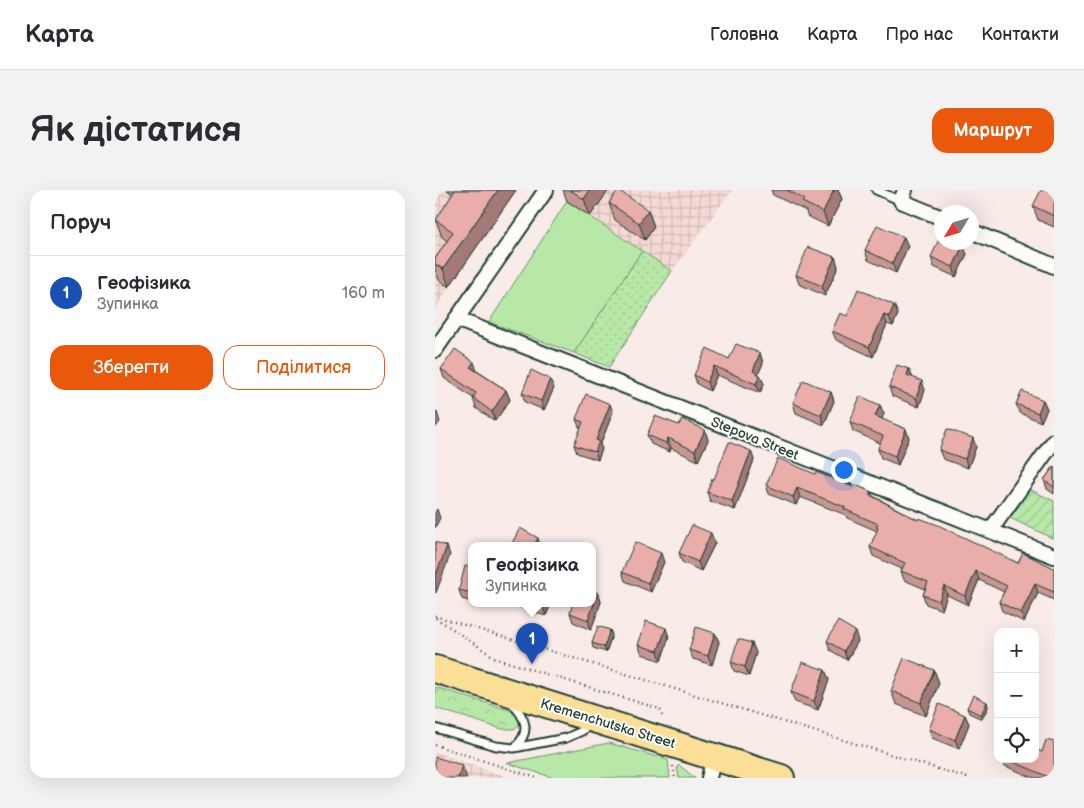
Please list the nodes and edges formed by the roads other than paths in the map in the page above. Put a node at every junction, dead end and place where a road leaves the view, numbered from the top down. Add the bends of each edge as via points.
1 (546, 190) edge
2 (876, 190) edge
3 (903, 196) edge
4 (934, 214) edge
5 (979, 234) edge
6 (1054, 266) edge
7 (456, 319) junction
8 (435, 350) edge
9 (1054, 441) edge
10 (990, 531) junction
11 (1054, 556) edge
12 (435, 669) edge
13 (499, 689) junction
14 (596, 720) junction
15 (435, 728) edge
16 (514, 748) junction
17 (712, 767) edge
18 (781, 778) edge

1 - 7 street
2 - 3 lane
3 - 4 street
5 - 6 street
7 - 8 street
7 - 10 street, Stepova Street
9 - 10 street
10 - 11 street, Stepova Street
12 - 13 highway, Kremenchutska Street
13 - 14 highway, Kremenchutska Street
13 - 16 lane via 519,712 525,726 523,740
14 - 16 lane via 565,738
14 - 17 highway, Kremenchutska Street via 669,741
15 - 16 lane
17 - 18 highway, Kremenchutska Street

